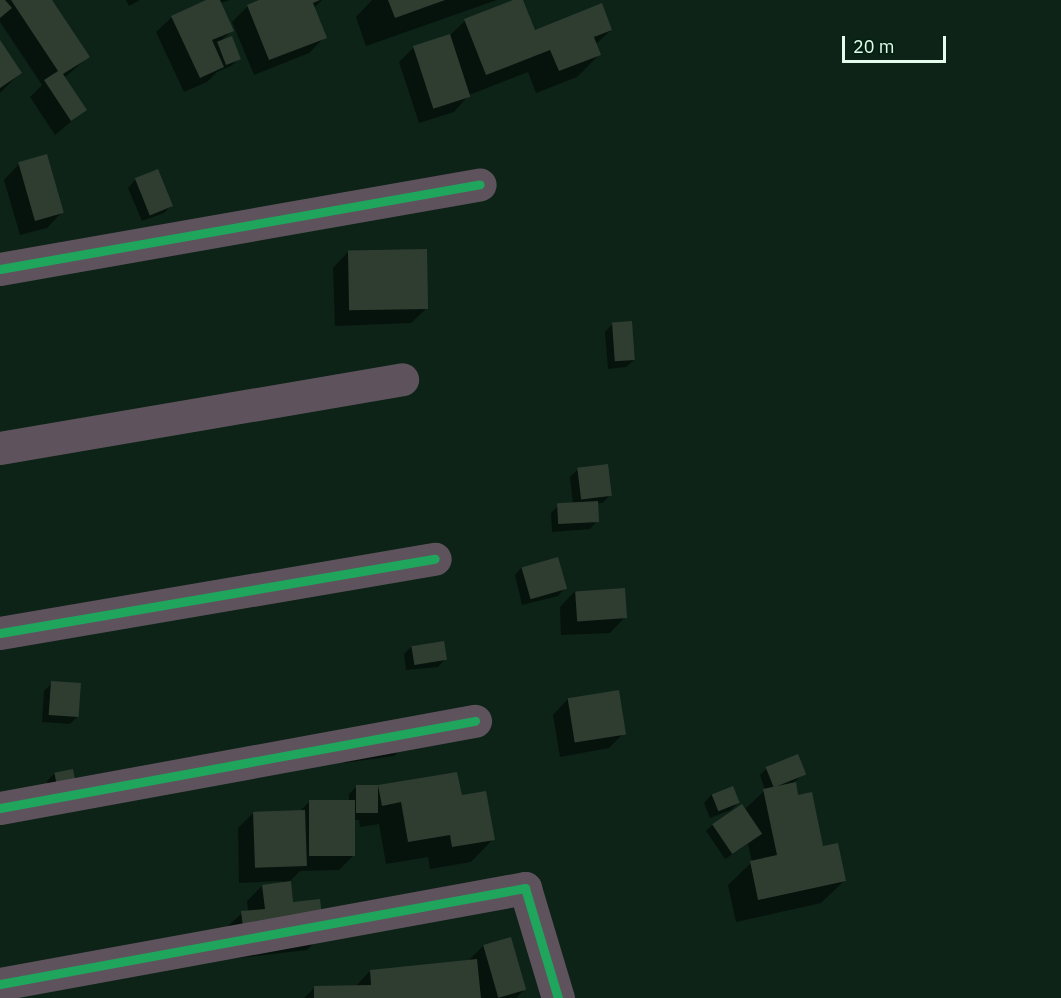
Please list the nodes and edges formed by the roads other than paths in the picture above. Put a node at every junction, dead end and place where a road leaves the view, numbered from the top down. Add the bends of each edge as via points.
1 (480, 184) dead end
2 (0, 269) edge
3 (402, 379) dead end
4 (0, 448) edge
5 (435, 559) dead end
6 (0, 633) edge
7 (475, 721) dead end
8 (0, 808) edge
9 (0, 984) edge
10 (558, 998) edge

1 - 2 street
3 - 4 street
5 - 6 street
7 - 8 street
9 - 10 street via 525,888

